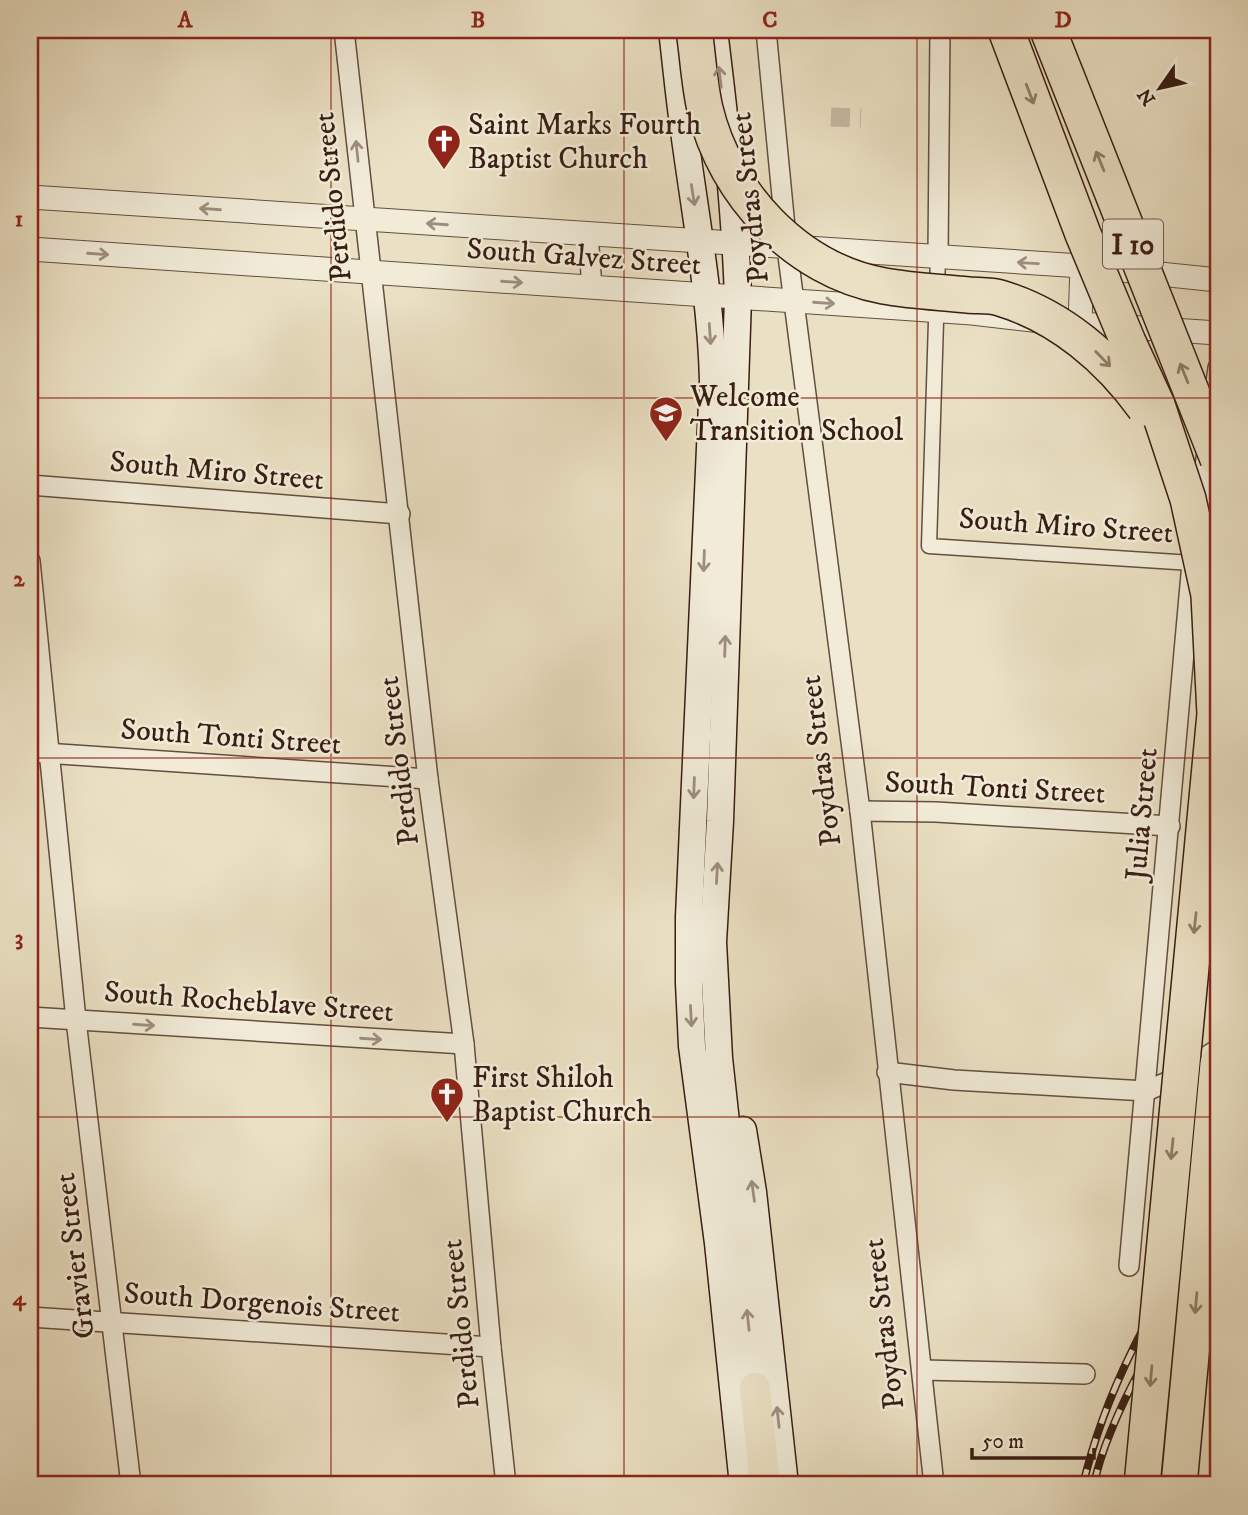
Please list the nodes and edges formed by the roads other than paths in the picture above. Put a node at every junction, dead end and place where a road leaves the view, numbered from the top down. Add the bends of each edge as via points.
1 (344, 30) edge
2 (672, 30) edge
3 (694, 30) edge
4 (714, 30) edge
5 (766, 30) edge
6 (940, 30) edge
7 (1006, 30) edge
8 (1048, 30) edge
9 (30, 197) edge
10 (364, 219) junction
11 (588, 234) junction
12 (701, 242) junction
13 (736, 244) junction
14 (787, 248) junction
15 (30, 249) edge
16 (938, 257) junction
17 (979, 260) junction
18 (1082, 266) junction
19 (370, 273) junction
20 (1218, 280) edge
21 (592, 287) junction
22 (707, 296) junction
23 (738, 298) junction
24 (794, 300) junction
25 (937, 311) junction
26 (972, 313) junction
27 (1080, 324) junction
28 (1218, 333) edge
29 (1218, 368) edge
30 (1171, 444) junction
31 (1218, 459) edge
32 (30, 485) edge
33 (400, 514) junction
34 (30, 561) edge
35 (1192, 564) junction
36 (39, 753) edge
37 (428, 779) junction
38 (860, 811) junction
39 (1170, 826) junction
40 (713, 942) junction
41 (30, 1017) edge
42 (76, 1020) junction
43 (464, 1044) junction
44 (1218, 1049) edge
45 (1218, 1064) edge
46 (887, 1072) junction
47 (1146, 1091) junction
48 (1129, 1266) dead end
49 (30, 1317) edge
50 (111, 1322) junction
51 (491, 1348) junction
52 (922, 1370) junction
53 (1085, 1374) dead end
54 (755, 1388) joint
55 (131, 1485) edge
56 (506, 1485) edge
57 (743, 1485) edge
58 (765, 1485) edge
59 (785, 1485) edge
60 (934, 1485) edge
61 (1142, 1485) edge
62 (1179, 1485) edge

10 -> 1 street, Perdido Street
2 -> 12 main road, Poydras Street
3 -> 30 highway, bridge via 705,108 716,143 745,194 785,239 842,272 881,285 997,298 1063,327 1100,354
13 -> 4 main road, Poydras Street
5 - 14 street, Poydras Street
6 - 16 street
7 -> 30 highway, I 10, bridge via 1083,234
31 -> 8 highway, I 10, bridge
10 -> 9 street, South Galvez Street
11 -> 10 street, South Galvez Street
10 - 19 street, Perdido Street
11 - 12 street, South Galvez Street
11 - 21 street
12 - 13 street, South Galvez Street
12 - 22 main road, Poydras Street
13 - 14 street, South Galvez Street
13 - 23 main road, Poydras Street
14 - 16 street, South Galvez Street
14 - 24 street, Poydras Street
15 -> 19 street, South Galvez Street
16 - 17 street, South Galvez Street
16 - 25 street
18 -> 17 street, South Galvez Street
17 - 26 street
18 - 20 street, South Galvez Street
18 - 27 street
19 -> 21 street, South Galvez Street
19 - 33 street, Perdido Street
21 - 22 street, South Galvez Street
22 - 23 street, South Galvez Street
22 -> 57 main road, Poydras Street via 713,381 689,983 692,1046
23 - 24 street, South Galvez Street
40 -> 23 main road, Poydras Street
24 -> 25 street, South Galvez Street
24 - 38 street, Poydras Street
25 - 26 street, South Galvez Street
25 - 35 street, South Miro Street via 929,546
26 - 27 street, South Galvez Street
27 - 28 street, South Galvez Street
29 - 35 street, Julia Street
30 -> 61 highway, I 10, bridge via 1209,595 1215,715
32 - 33 street, South Miro Street
33 - 37 street, Perdido Street
34 - 36 street, Gravier Street
35 - 39 street, Julia Street
36 - 37 street, South Tonti Street
36 - 42 street, Gravier Street
37 - 43 street, Perdido Street
38 - 39 street, South Tonti Street via 936,811
38 - 46 street, Poydras Street
39 - 47 street, Julia Street
54 -> 40 main road via 719,1058
59 -> 40 main road via 753,1192
41 - 42 street, South Rocheblave Street
42 -> 43 street, South Rocheblave Street
42 - 50 street, Gravier Street
43 - 51 street, Perdido Street
44 - 47 street
45 -> 62 highway, bridge
46 - 47 street
46 - 52 street, Poydras Street
47 - 48 street, Julia Street
49 - 50 street, South Dorgenois Street
50 - 51 street, South Dorgenois Street
50 - 55 street, Gravier Street
51 - 56 street, Perdido Street
52 - 53 street
52 - 60 street, Poydras Street
54 - 58 main road

